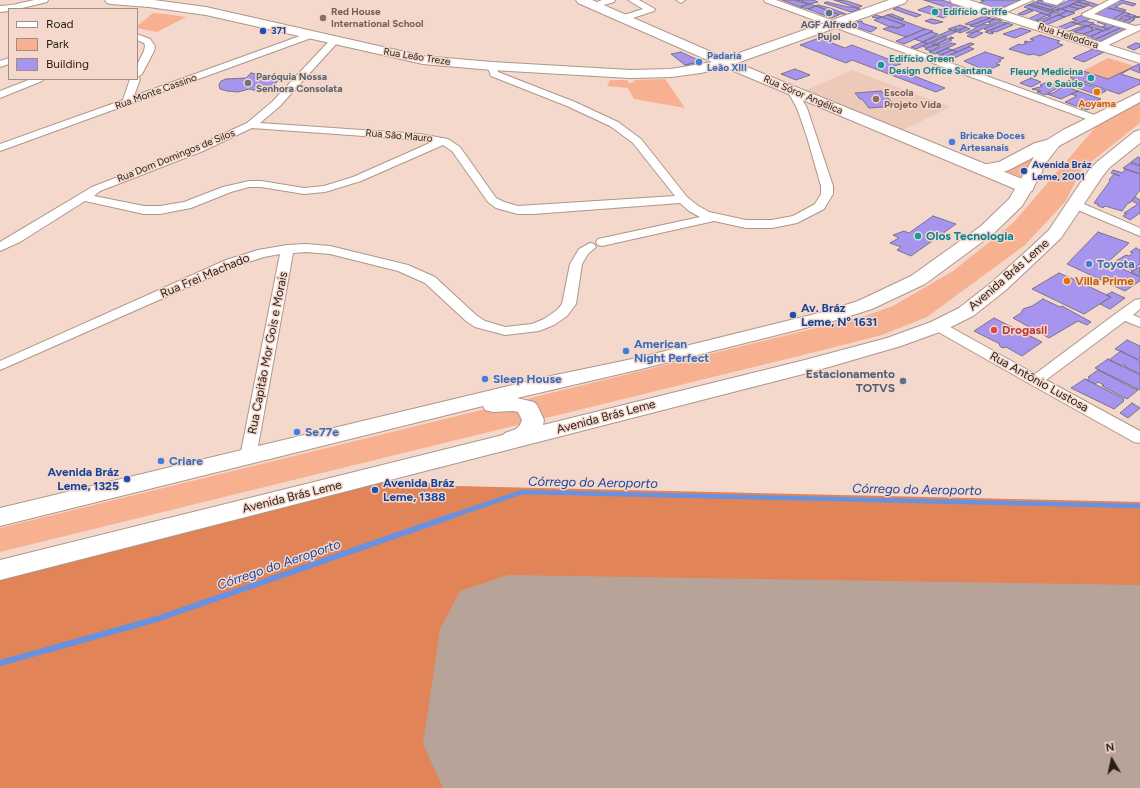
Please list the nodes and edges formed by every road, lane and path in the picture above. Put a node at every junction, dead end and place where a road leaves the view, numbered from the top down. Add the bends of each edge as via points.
1 (44, 0) edge
2 (111, 0) edge
3 (611, 0) edge
4 (632, 0) edge
5 (771, 0) edge
6 (901, 0) edge
7 (956, 0) edge
8 (1029, 0) edge
9 (1047, 0) edge
10 (1060, 0) edge
11 (1116, 0) edge
12 (588, 3) edge
13 (0, 9) edge
14 (996, 13) junction
15 (624, 18) junction
16 (834, 24) junction
17 (1138, 28) edge
18 (311, 35) junction
19 (138, 37) edge
20 (334, 41) junction
21 (1100, 46) junction
22 (1140, 59) edge
23 (726, 63) junction
24 (492, 66) junction
25 (138, 72) edge
26 (37, 80) edge
27 (135, 80) edge
28 (792, 90) junction
29 (0, 95) edge
30 (1140, 96) edge
31 (127, 102) junction
32 (1096, 119) junction
33 (251, 125) junction
34 (1140, 136) edge
35 (444, 140) junction
36 (1053, 143) junction
37 (0, 148) edge
38 (981, 169) junction
39 (1026, 187) junction
40 (84, 197) junction
41 (683, 199) junction
42 (1076, 205) junction
43 (713, 218) junction
44 (1140, 232) edge
45 (0, 247) edge
46 (287, 249) junction
47 (1140, 303) edge
48 (1123, 315) junction
49 (1140, 324) edge
50 (938, 326) junction
51 (0, 366) edge
52 (1035, 381) junction
53 (438, 411) junction
54 (1140, 438) edge
55 (478, 450) junction
56 (248, 457) junction
57 (0, 517) edge
58 (0, 570) edge

1 - 13 street
2 - 18 main road, Rua Leão Treze via 206,11
3 - 12 street
4 - 15 street via 652,9
5 - 16 street
6 - 16 main road, Rua Leão Treze
7 - 14 main road, Rua Heliodora
8 - 14 street
9 - 10 street
11 - 17 street via 1086,14
12 - 15 main road, Rua Sóror Angélica
14 - 21 main road, Rua Heliodora
15 - 23 main road, Rua Sóror Angélica
16 - 23 main road, Rua Leão Treze
16 - 32 street
17 - 21 street
18 - 20 main road, Rua Leão Treze
18 - 31 street, Rua Monte Cassino
19 - 25 street via 147,41 150,46
20 - 24 main road, Rua Leão Treze via 423,60
20 - 33 street, Rua Dom Domingos de Silos via 271,110
21 - 22 main road, Rua Heliodora
23 - 24 main road, Rua Leão Treze via 694,70 653,74 609,74
23 - 28 main road, Rua Sóror Angélica
24 - 41 street via 494,74 588,111 626,132 642,147
26 - 29 street
27 - 31 street
28 - 38 main road, Rua Sóror Angélica
28 - 43 street via 802,108 827,186 825,200 805,215 781,222 746,224
30 - 32 main road
31 - 37 street, Rua Monte Cassino
32 - 36 main road
33 - 35 street, Rua São Mauro
33 - 40 street, Rua Dom Domingos de Silos via 219,141 112,182
34 - 42 main road, Avenida Brás Leme via 1102,165
35 - 40 street via 357,179 325,189 304,191 249,184 227,189 187,205 160,210 144,210
35 - 41 street, Rua São Mauro via 456,149 492,200 507,208 533,210
36 - 38 main road via 1041,146 1003,167
36 - 39 main road via 1037,164
38 - 39 main road, Rua Sóror Angélica
39 - 53 main road via 1002,217 963,248 918,280 865,305 672,356
40 - 45 street, Rua Dom Domingos de Silos
41 - 43 street via 697,211
42 - 44 street
42 - 50 main road, Avenida Brás Leme via 1055,234 999,286 966,312
43 - 46 street, Rua Frei Machado via 602,242 599,239 589,239 586,244 590,246 578,259 574,270 569,304 562,313 534,328 505,331 480,324 430,280 409,270 330,250
46 - 51 street, Rua Frei Machado via 262,253 231,264
46 - 56 street, Rua Capitão Mor Gois e Morais
47 - 48 street
48 - 49 street
48 - 52 street
50 - 52 street, Rua Antônio Lustosa
50 - 55 main road, Avenida Brás Leme via 894,342 807,366
52 - 54 street, Rua Antônio Lustosa
53 - 55 main road via 513,404 529,410 533,423 524,434
53 - 56 main road
55 - 58 main road, Avenida Brás Leme
56 - 57 main road

